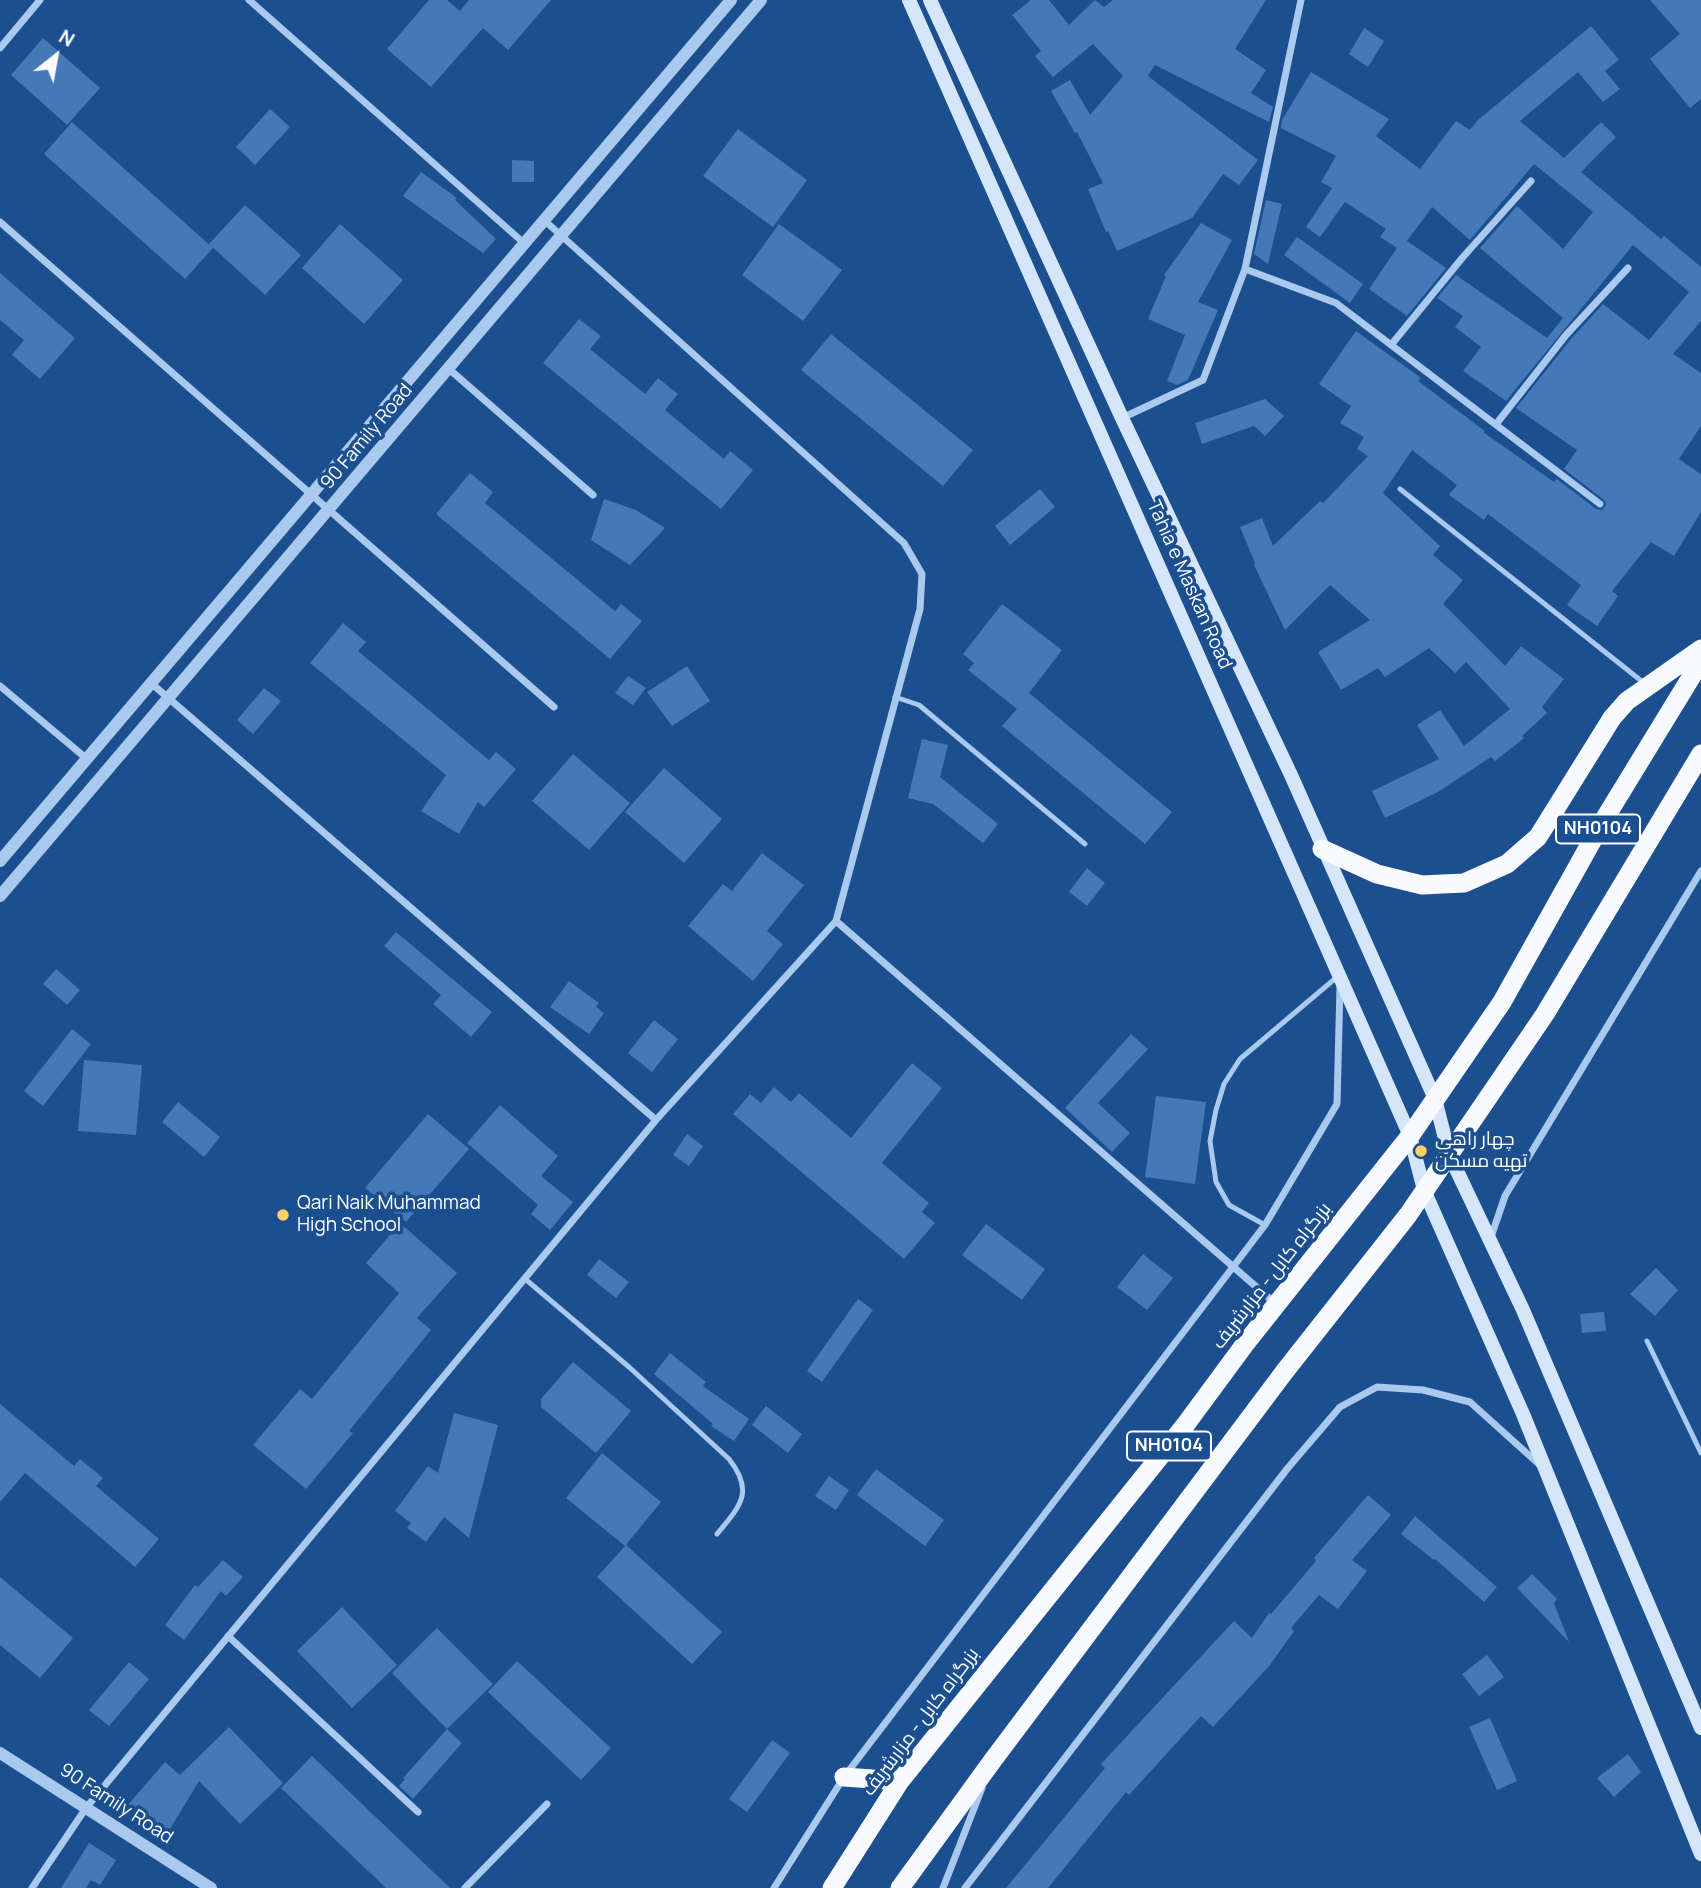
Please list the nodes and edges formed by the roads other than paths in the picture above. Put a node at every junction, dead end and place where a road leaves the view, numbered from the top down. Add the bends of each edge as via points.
1 (40, 0) edge
2 (249, 0) edge
3 (731, 0) edge
4 (761, 0) edge
5 (909, 0) edge
6 (930, 0) edge
7 (1301, 0) edge
8 (0, 48) edge
9 (1531, 181) dead end
10 (545, 221) junction
11 (0, 222) edge
12 (562, 236) junction
13 (525, 244) junction
14 (1628, 268) dead end
15 (1245, 269) junction
16 (1391, 345) junction
17 (449, 369) junction
18 (1122, 418) junction
19 (1497, 424) junction
20 (1400, 489) dead end
21 (593, 495) dead end
22 (313, 496) junction
23 (1600, 503) dead end
24 (331, 510) junction
25 (1701, 649) edge
26 (1701, 661) edge
27 (150, 683) junction
28 (0, 686) edge
29 (1648, 686) junction
30 (167, 697) junction
31 (895, 697) junction
32 (554, 708) dead end
33 (1701, 754) edge
34 (87, 759) junction
35 (1085, 844) dead end
36 (1322, 849) junction
37 (0, 861) edge
38 (1701, 871) edge
39 (0, 896) edge
40 (836, 921) junction
41 (1340, 975) junction
42 (1435, 1099) junction
43 (656, 1120) junction
44 (1410, 1136) junction
45 (1449, 1154) junction
46 (1424, 1189) junction
47 (1265, 1225) junction
48 (1490, 1240) junction
49 (1233, 1267) junction
50 (524, 1278) junction
51 (1276, 1305) junction
52 (1647, 1340) dead end
53 (1701, 1453) edge
54 (1546, 1471) junction
55 (717, 1534) dead end
56 (228, 1636) junction
57 (1701, 1728) edge
58 (0, 1753) edge
59 (993, 1760) junction
60 (844, 1777) junction
61 (900, 1781) junction
62 (547, 1804) dead end
63 (86, 1808) junction
64 (418, 1812) dead end
65 (1701, 1854) edge
66 (33, 1888) edge
67 (211, 1888) edge
68 (465, 1888) edge
69 (774, 1888) edge
70 (832, 1888) edge
71 (900, 1888) edge
72 (943, 1888) edge
73 (965, 1888) edge

1 - 8 street
2 - 13 street
3 - 10 street, 90 Family Road
4 - 12 street, 90 Family Road
5 - 41 main road, Tahia e Maskan Road
6 - 18 main road, Tahia e Maskan Road
7 - 15 street
9 - 16 street
10 - 12 street
10 - 13 street, 90 Family Road
11 - 22 street
12 - 17 street, 90 Family Road
12 - 31 street via 904,543 922,574 920,609
13 - 22 street, 90 Family Road
14 - 19 street via 1566,335
15 - 16 street via 1336,303
15 - 18 street via 1203,380
16 - 19 street
17 - 21 street
17 - 24 street, 90 Family Road
18 - 36 main road, Tahia e Maskan Road
19 - 23 street
20 - 29 lane
22 - 24 street
22 - 27 street, 90 Family Road
24 - 30 street, 90 Family Road
24 - 32 street
25 - 29 highway
26 - 42 highway, بزرگراه کابل - مزارشریف / NH0104 via 1602,823 1502,1002
27 - 30 street
27 - 34 street, 90 Family Road
28 - 34 street
29 - 36 highway via 1612,718 1538,837 1507,864 1464,883 1422,885 1377,874
30 - 39 street, 90 Family Road
30 - 43 street
31 - 35 lane via 919,705
31 - 40 street
33 - 45 highway, NH0104 via 1545,1014
34 - 37 street, 90 Family Road
36 - 42 main road, Tahia e Maskan Road
38 - 48 street via 1505,1196
40 - 43 street
40 - 49 street
41 - 44 main road, Tahia e Maskan Road
41 - 47 street via 1337,1104
41 - 47 lane via 1240,1059 1224,1084 1216,1110 1210,1141 1216,1182 1228,1205
42 - 44 highway, بزرگراه کابل - مزارشریف / NH0104
42 - 45 main road, Tahia e Maskan Road
43 - 50 street
44 - 46 main road, Tahia e Maskan Road
44 - 51 highway, بزرگراه کابل - مزارشریف / NH0104
45 - 46 highway, NH0104
45 - 48 main road, Tahia e Maskan Road
46 - 54 main road, Tahia e Maskan Road
46 - 59 highway, NH0104
47 - 49 street
48 - 57 main road, Tahia e Maskan Road
49 - 51 street
49 - 60 street
50 - 55 lane via 629,1367 739,1472 742,1500
50 - 56 street
51 - 61 highway, بزرگراه کابل - مزارشریف / NH0104
52 - 53 lane
54 - 65 main road, Tahia e Maskan Road
54 - 73 street via 1470,1402 1423,1390 1377,1387 1340,1407 1287,1469
56 - 63 street
56 - 64 street
58 - 63 street, 90 Family Road
59 - 71 highway, NH0104
59 - 72 street
60 - 61 highway
60 - 69 street
61 - 70 highway, بزرگراه کابل - مزارشریف / NH0104
62 - 68 street
63 - 66 street
63 - 67 street, 90 Family Road

